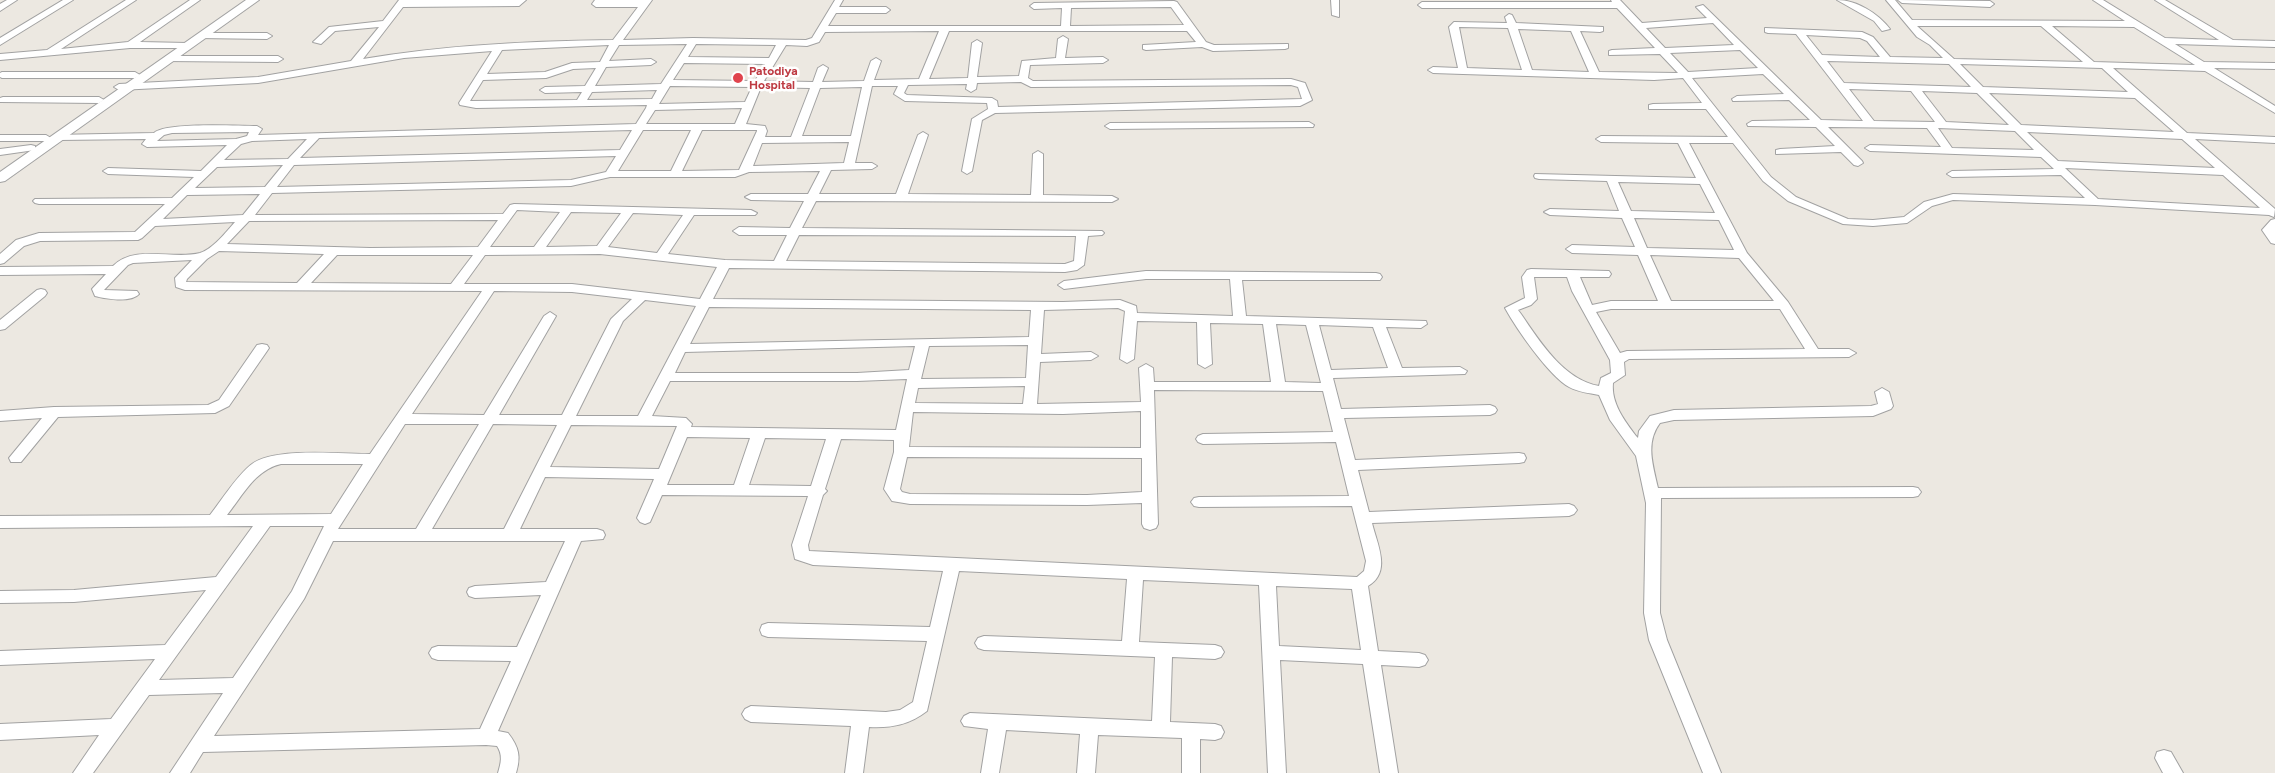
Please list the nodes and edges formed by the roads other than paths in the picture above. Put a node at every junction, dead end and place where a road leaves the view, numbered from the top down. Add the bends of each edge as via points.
1 (69, 0) edge
2 (132, 0) edge
3 (196, 0) edge
4 (242, 0) edge
5 (253, 0) edge
6 (522, 0) edge
7 (598, 0) edge
8 (839, 0) edge
9 (1335, 0) edge
10 (1841, 0) edge
11 (1890, 0) edge
12 (1902, 0) edge
13 (2097, 0) edge
14 (2159, 0) edge
15 (12, 1) edge
16 (0, 2) edge
17 (402, 2) edge
18 (646, 2) edge
19 (1459, 2) edge
20 (1568, 2) edge
21 (1617, 2) edge
22 (1988, 2) edge
23 (1422, 4) dead end
24 (1067, 5) junction
25 (1505, 5) junction
26 (1034, 6) dead end
27 (1700, 6) dead end
28 (0, 8) edge
29 (833, 10) junction
30 (886, 10) dead end
31 (1336, 16) dead end
32 (1715, 20) junction
33 (1910, 22) junction
34 (387, 23) junction
35 (2012, 23) junction
36 (2043, 23) junction
37 (2135, 24) junction
38 (1512, 25) junction
39 (1639, 26) junction
40 (1190, 28) junction
41 (1574, 28) junction
42 (822, 29) junction
43 (945, 29) junction
44 (1065, 29) junction
45 (1600, 29) dead end
46 (1885, 29) dead end
47 (1768, 30) dead end
48 (1799, 32) junction
49 (202, 36) junction
50 (1063, 39) dead end
51 (693, 41) junction
52 (2164, 41) junction
53 (0, 42) edge
54 (318, 42) dead end
55 (616, 42) junction
56 (783, 42) junction
57 (977, 43) dead end
58 (2231, 43) junction
59 (1203, 44) junction
60 (2275, 44) edge
61 (130, 45) junction
62 (182, 46) junction
63 (1285, 46) dead end
64 (499, 47) junction
65 (1146, 47) dead end
66 (1742, 47) junction
67 (1662, 50) junction
68 (1612, 52) dead end
69 (48, 53) junction
70 (32, 54) junction
71 (0, 57) edge
72 (1819, 58) junction
73 (168, 59) junction
74 (239, 59) junction
75 (278, 59) dead end
76 (681, 60) junction
77 (1060, 60) junction
78 (1103, 60) dead end
79 (772, 61) junction
80 (876, 61) dead end
81 (1888, 61) junction
82 (651, 62) dead end
83 (1952, 63) junction
84 (354, 64) junction
85 (605, 64) junction
86 (2093, 66) junction
87 (2105, 66) junction
88 (2275, 66) edge
89 (2205, 67) junction
90 (823, 68) dead end
91 (1433, 70) dead end
92 (1463, 71) junction
93 (1764, 71) junction
94 (1528, 73) junction
95 (1595, 75) junction
96 (1, 76) edge
97 (1685, 76) junction
98 (479, 77) junction
99 (1023, 79) junction
100 (972, 80) junction
101 (923, 81) junction
102 (904, 82) junction
103 (128, 83) junction
104 (868, 83) junction
105 (758, 84) junction
106 (666, 85) junction
107 (816, 85) junction
108 (1841, 86) junction
109 (1914, 88) junction
110 (589, 89) junction
111 (1978, 89) junction
112 (545, 90) dead end
113 (2139, 95) junction
114 (1790, 97) junction
115 (2254, 97) junction
116 (2275, 98) edge
117 (970, 99) junction
118 (1736, 99) dead end
119 (3, 100) dead end
120 (99, 100) junction
121 (580, 103) junction
122 (653, 105) junction
123 (749, 105) junction
124 (1191, 105) junction
125 (1152, 106) junction
126 (1709, 106) junction
127 (1653, 107) dead end
128 (993, 110) junction
129 (2275, 110) edge
130 (1815, 123) junction
131 (1752, 124) dead end
132 (1871, 124) junction
133 (1309, 125) dead end
134 (1110, 126) dead end
135 (1154, 126) junction
136 (1193, 126) junction
137 (1930, 126) junction
138 (1943, 126) junction
139 (638, 127) junction
140 (698, 127) junction
141 (739, 127) junction
142 (2017, 129) junction
143 (316, 135) junction
144 (923, 135) dead end
145 (156, 136) junction
146 (2186, 136) junction
147 (0, 138) edge
148 (52, 138) junction
149 (251, 138) junction
150 (855, 139) junction
151 (1601, 139) dead end
152 (758, 140) junction
153 (794, 140) junction
154 (1682, 140) junction
155 (1736, 140) junction
156 (2275, 140) edge
157 (237, 142) junction
158 (30, 148) junction
159 (1870, 148) dead end
160 (1842, 149) junction
161 (0, 152) edge
162 (1780, 152) dead end
163 (1950, 152) junction
164 (622, 153) junction
165 (1038, 154) dead end
166 (2044, 154) junction
167 (290, 162) junction
168 (214, 164) junction
169 (1858, 164) dead end
170 (2054, 164) junction
171 (872, 166) dead end
172 (827, 167) junction
173 (849, 167) junction
174 (0, 169) edge
175 (746, 169) junction
176 (967, 171) dead end
177 (108, 172) dead end
178 (2063, 172) junction
179 (2228, 172) junction
180 (204, 174) junction
181 (610, 174) junction
182 (675, 174) junction
183 (1952, 174) dead end
184 (1539, 176) dead end
185 (0, 178) edge
186 (1611, 178) junction
187 (1702, 181) junction
188 (267, 190) junction
189 (185, 192) junction
190 (812, 196) junction
191 (751, 197) dead end
192 (901, 197) junction
193 (1037, 198) junction
194 (1112, 199) dead end
195 (39, 200) dead end
196 (174, 201) junction
197 (2095, 202) junction
198 (569, 207) junction
199 (630, 209) junction
200 (691, 211) junction
201 (1550, 212) dead end
202 (751, 213) dead end
203 (1626, 214) junction
204 (2274, 216) edge
205 (505, 217) junction
206 (1721, 217) junction
207 (246, 218) junction
208 (152, 223) junction
209 (795, 230) junction
210 (739, 231) dead end
211 (1082, 233) junction
212 (1098, 234) dead end
213 (2275, 240) edge
214 (217, 247) junction
215 (1572, 249) dead end
216 (481, 250) junction
217 (538, 250) junction
218 (600, 250) junction
219 (1641, 250) junction
220 (334, 251) junction
221 (1742, 254) junction
222 (203, 256) junction
223 (660, 257) junction
224 (0, 260) edge
225 (725, 264) junction
226 (777, 266) junction
227 (1065, 268) junction
228 (117, 270) junction
229 (0, 271) edge
230 (1572, 273) junction
231 (1605, 274) dead end
232 (1236, 276) junction
233 (1376, 277) dead end
234 (1064, 285) junction
235 (301, 286) junction
236 (454, 287) junction
237 (491, 287) junction
238 (41, 293) dead end
239 (133, 294) dead end
240 (642, 296) junction
241 (702, 304) junction
242 (1666, 305) junction
243 (1784, 305) junction
244 (1038, 306) junction
245 (1063, 306) junction
246 (1589, 310) junction
247 (550, 316) dead end
248 (1131, 317) junction
249 (1203, 320) junction
250 (1240, 321) junction
251 (1269, 322) junction
252 (1312, 322) junction
253 (1378, 324) junction
254 (1421, 324) dead end
255 (0, 326) edge
256 (923, 342) junction
257 (1034, 342) junction
258 (262, 348) dead end
259 (680, 348) junction
260 (1814, 353) junction
261 (1849, 353) dead end
262 (1091, 356) dead end
263 (1033, 358) junction
264 (1127, 359) dead end
265 (1617, 360) junction
266 (1205, 364) dead end
267 (1146, 368) dead end
268 (1460, 371) dead end
269 (1397, 373) junction
270 (665, 378) junction
271 (914, 379) junction
272 (1327, 380) junction
273 (1031, 382) junction
274 (1147, 386) junction
275 (1278, 387) junction
276 (1603, 391) junction
277 (1882, 392) dead end
278 (1148, 406) junction
279 (907, 407) junction
280 (1030, 408) junction
281 (1490, 410) dead end
282 (54, 412) junction
283 (1336, 414) junction
284 (0, 416) edge
285 (402, 419) junction
286 (490, 419) junction
287 (567, 420) junction
288 (643, 420) junction
289 (682, 432) junction
290 (760, 433) junction
291 (835, 434) junction
292 (902, 435) junction
293 (1342, 437) junction
294 (1203, 439) dead end
295 (901, 452) junction
296 (1147, 453) junction
297 (1642, 455) junction
298 (16, 458) dead end
299 (1519, 458) dead end
300 (374, 459) junction
301 (1349, 465) junction
302 (541, 472) junction
303 (664, 474) junction
304 (657, 490) junction
305 (740, 491) junction
306 (819, 491) junction
307 (1914, 492) dead end
308 (1653, 494) junction
309 (1149, 497) junction
310 (1358, 501) junction
311 (1199, 502) dead end
312 (1569, 510) dead end
313 (645, 518) dead end
314 (1363, 518) junction
315 (215, 520) junction
316 (266, 520) junction
317 (335, 520) junction
318 (0, 522) edge
319 (1150, 524) dead end
320 (421, 534) junction
321 (328, 535) junction
322 (508, 535) junction
323 (597, 535) dead end
324 (575, 536) junction
325 (952, 566) junction
326 (1135, 574) junction
327 (1267, 579) junction
328 (1359, 583) junction
329 (220, 584) junction
330 (552, 588) junction
331 (475, 592) dead end
332 (0, 597) edge
333 (768, 630) dead end
334 (937, 634) junction
335 (984, 643) dead end
336 (1130, 649) junction
337 (1164, 650) junction
338 (170, 652) junction
339 (1214, 652) dead end
340 (438, 653) dead end
341 (1271, 653) junction
342 (523, 654) junction
343 (0, 658) edge
344 (1371, 659) junction
345 (1419, 660) dead end
346 (238, 684) junction
347 (144, 688) junction
348 (751, 714) dead end
349 (861, 719) junction
350 (970, 721) dead end
351 (998, 722) junction
352 (117, 726) junction
353 (1090, 726) junction
354 (1161, 729) junction
355 (1190, 730) junction
356 (0, 732) edge
357 (1215, 732) dead end
358 (486, 737) junction
359 (198, 744) junction
360 (82, 773) edge
361 (179, 773) edge
362 (507, 773) edge
363 (854, 773) edge
364 (990, 773) edge
365 (1086, 773) edge
366 (1191, 773) edge
367 (1277, 773) edge
368 (1389, 773) edge
369 (1712, 773) edge

1 - 53 street
2 - 69 street
3 - 61 street
4 - 62 street
5 - 49 street
6 - 17 street via 519,3
7 - 18 street via 596,4
8 - 29 street
9 - 31 street
10 - 46 street via 1877,19
11 - 33 street
12 - 22 street
13 - 37 street
14 - 58 street
15 - 16 street
15 - 28 street
17 - 34 street
18 - 55 street
19 - 23 street
19 - 25 street
20 - 21 street
20 - 25 street
21 - 39 street
22 - 35 street
24 - 26 street
24 - 40 street via 1174,4
24 - 44 street
25 - 38 street
27 - 32 street
29 - 30 street
29 - 42 street
32 - 39 street
32 - 66 street
33 - 35 street
33 - 83 street
34 - 54 street via 332,29
34 - 84 street
35 - 36 street
36 - 37 street
36 - 86 street
37 - 52 street
38 - 41 street
38 - 92 street via 1457,24 1454,27
38 - 94 street
39 - 67 street
40 - 44 street
40 - 59 street
41 - 45 street
41 - 95 street
42 - 43 street
42 - 56 street via 814,42
43 - 44 street
43 - 101 street
47 - 48 street
48 - 72 street
48 - 81 street via 1862,35 1870,39
49 - 62 street
49 - 74 street via 267,36
50 - 77 street
51 - 55 street
51 - 56 street
51 - 76 street
52 - 58 street
52 - 89 street
55 - 64 street
55 - 85 street
56 - 79 street
57 - 100 street
58 - 60 street
59 - 63 street via 1213,48
59 - 65 street
61 - 62 street
61 - 69 street
62 - 73 street
62 - 103 street
64 - 84 street via 410,54
64 - 98 street
66 - 67 street
66 - 93 street
67 - 68 street
67 - 97 street
69 - 70 street
70 - 71 street
70 - 96 street
72 - 81 street
72 - 108 street
73 - 74 street
73 - 103 street
74 - 75 street
76 - 79 street
76 - 106 street
77 - 78 street
77 - 99 street via 1025,63
79 - 105 street
80 - 104 street
81 - 83 street
82 - 85 street
83 - 86 street
83 - 111 street
84 - 103 street via 251,81
85 - 98 street via 572,66 546,75
85 - 110 street
86 - 87 street
87 - 89 street
87 - 113 street
88 - 89 street
89 - 115 street
90 - 107 street
91 - 92 street
92 - 94 street
93 - 97 street
93 - 114 street
94 - 95 street
95 - 97 street
96 - 103 street
97 - 126 street
98 - 121 street via 464,102 476,105
99 - 100 street
99 - 124 street via 1031,84 1291,82 1302,86 1306,100 1300,103
100 - 101 street
100 - 117 street
101 - 102 street
102 - 104 street
102 - 117 street via 899,94 905,98
103 - 120 street
103 - 148 street
104 - 107 street
104 - 150 street
105 - 106 street
105 - 107 street
105 - 123 street
106 - 110 street
106 - 122 street
107 - 153 street
108 - 109 street
108 - 132 street
109 - 111 street
109 - 138 street
110 - 112 street
110 - 121 street
111 - 113 street
111 - 142 street
113 - 146 street
114 - 118 street
114 - 130 street
115 - 116 street
115 - 129 street
117 - 128 street via 990,100
119 - 120 street
120 - 148 street
121 - 122 street
122 - 123 street
122 - 139 street
123 - 141 street
124 - 125 street
124 - 136 street
125 - 128 street
125 - 135 street
126 - 127 street
126 - 155 street
128 - 176 street via 977,119
130 - 131 street
130 - 132 street
130 - 160 street
132 - 137 street
133 - 136 street
134 - 135 street
135 - 136 street
137 - 138 street
137 - 163 street
138 - 142 street
139 - 140 street
139 - 143 street
139 - 164 street
140 - 141 street
140 - 182 street
141 - 152 street via 761,128
142 - 146 street
142 - 166 street
143 - 149 street
143 - 167 street
144 - 192 street
145 - 148 street
145 - 149 street via 172,130 257,129
145 - 157 street via 147,144
146 - 156 street
146 - 179 street
147 - 148 street
148 - 158 street
148 - 185 street
149 - 157 street
150 - 153 street
150 - 173 street
151 - 154 street
152 - 153 street
152 - 175 street
154 - 155 street
154 - 187 street
155 - 197 street via 1767,179 1792,199 1847,222 1907,220 1928,204 1953,198
157 - 168 street
158 - 161 street
158 - 174 street
159 - 163 street
160 - 162 street
160 - 169 street
163 - 166 street
164 - 167 street
164 - 181 street
165 - 193 street
166 - 170 street
167 - 168 street
167 - 188 street
168 - 180 street
170 - 178 street
170 - 179 street
171 - 173 street
172 - 173 street
172 - 175 street
172 - 190 street
175 - 182 street via 736,174
177 - 180 street
178 - 183 street
178 - 197 street
179 - 204 street
180 - 189 street
181 - 182 street
181 - 188 street via 570,183
184 - 186 street
186 - 187 street
186 - 203 street
187 - 206 street
188 - 189 street
188 - 207 street
189 - 196 street
190 - 191 street
190 - 192 street
190 - 209 street
192 - 193 street
193 - 194 street
195 - 196 street
196 - 208 street
197 - 204 street
198 - 199 street
198 - 205 street via 514,207
198 - 217 street
199 - 200 street
199 - 218 street
200 - 202 street
200 - 223 street
201 - 203 street
203 - 206 street
203 - 219 street
204 - 213 street via 2268,230
205 - 207 street
205 - 216 street
206 - 221 street
207 - 208 street
207 - 214 street
208 - 224 street via 138,236 29,239
209 - 210 street
209 - 211 street
209 - 226 street
211 - 212 street
211 - 227 street via 1080,262 1073,268
214 - 220 street
214 - 222 street
215 - 219 street
216 - 217 street
216 - 220 street
216 - 236 street
217 - 218 street
218 - 223 street
219 - 221 street
219 - 242 street
220 - 235 street
221 - 243 street
222 - 228 street via 131,259
222 - 235 street via 181,278 180,284
223 - 225 street
225 - 226 street
225 - 241 street
226 - 227 street
227 - 234 street
228 - 229 street
228 - 239 street via 98,289 99,293
230 - 231 street
230 - 246 street
230 - 276 street via 1532,273 1528,277 1531,299 1512,306 1512,310 1569,381
232 - 233 street
232 - 234 street via 1146,276
232 - 250 street
234 - 245 street
235 - 236 street
236 - 237 street
237 - 240 street via 572,288
237 - 285 street
238 - 255 street
240 - 241 street
240 - 287 street via 617,319
241 - 244 street
241 - 259 street
242 - 243 street
242 - 246 street via 1611,305
243 - 260 street
244 - 245 street
244 - 257 street
245 - 248 street via 1120,304 1131,309
246 - 265 street
247 - 286 street
248 - 249 street
248 - 264 street
249 - 250 street
249 - 266 street
250 - 251 street
251 - 252 street
251 - 275 street
252 - 253 street
252 - 272 street
253 - 254 street
253 - 269 street
256 - 257 street
256 - 259 street
256 - 271 street
257 - 263 street
258 - 282 street via 224,403 210,410
259 - 270 street
260 - 261 street
260 - 265 street via 1627,355
262 - 263 street
263 - 273 street
265 - 276 street via 1618,375 1606,381
267 - 274 street
268 - 269 street
269 - 272 street
270 - 271 street
270 - 288 street
271 - 273 street
271 - 279 street
272 - 275 street
272 - 283 street
273 - 280 street
274 - 275 street
274 - 278 street
276 - 297 street via 1620,426
277 - 297 street via 1886,406 1873,411 1674,415 1655,419 1646,431
278 - 280 street
278 - 296 street
279 - 280 street
279 - 292 street
281 - 283 street
282 - 284 street
282 - 298 street
283 - 293 street
285 - 286 street
285 - 300 street
286 - 287 street
286 - 320 street
287 - 288 street
287 - 302 street
288 - 289 street via 682,421 685,424
289 - 290 street
289 - 303 street
290 - 291 street
290 - 305 street
291 - 292 street
291 - 306 street
292 - 295 street
293 - 294 street
293 - 301 street
295 - 296 street
295 - 309 street via 892,489 897,496 910,500
296 - 309 street
297 - 308 street
299 - 301 street
300 - 315 street via 281,459 264,463 255,469
300 - 317 street
301 - 310 street
302 - 303 street
302 - 322 street
303 - 304 street
304 - 305 street
304 - 313 street
305 - 306 street
306 - 325 street via 800,545 801,556 813,560
307 - 308 street
308 - 369 street via 1652,613 1658,640
309 - 319 street
310 - 311 street
310 - 314 street
312 - 314 street
314 - 328 street via 1374,571
315 - 316 street
315 - 318 street
316 - 317 street
316 - 329 street
317 - 321 street
320 - 321 street
320 - 322 street
321 - 346 street via 298,595
322 - 324 street
323 - 324 street
324 - 330 street
325 - 326 street
325 - 334 street
326 - 327 street
326 - 336 street
327 - 328 street
327 - 341 street
328 - 344 street
329 - 332 street via 74,596
329 - 338 street
330 - 331 street
330 - 342 street
333 - 334 street
334 - 349 street via 921,706 898,721
335 - 336 street
336 - 337 street
337 - 339 street
337 - 354 street
338 - 343 street
338 - 347 street
340 - 342 street
341 - 344 street
341 - 367 street
342 - 358 street
344 - 345 street
344 - 368 street
346 - 347 street
346 - 359 street
347 - 352 street
348 - 349 street
349 - 363 street
350 - 351 street
351 - 353 street
351 - 364 street
352 - 356 street
352 - 360 street
353 - 354 street
353 - 365 street
354 - 355 street
355 - 357 street
355 - 366 street
358 - 359 street
358 - 362 street via 502,739 508,746 512,757
359 - 361 street

